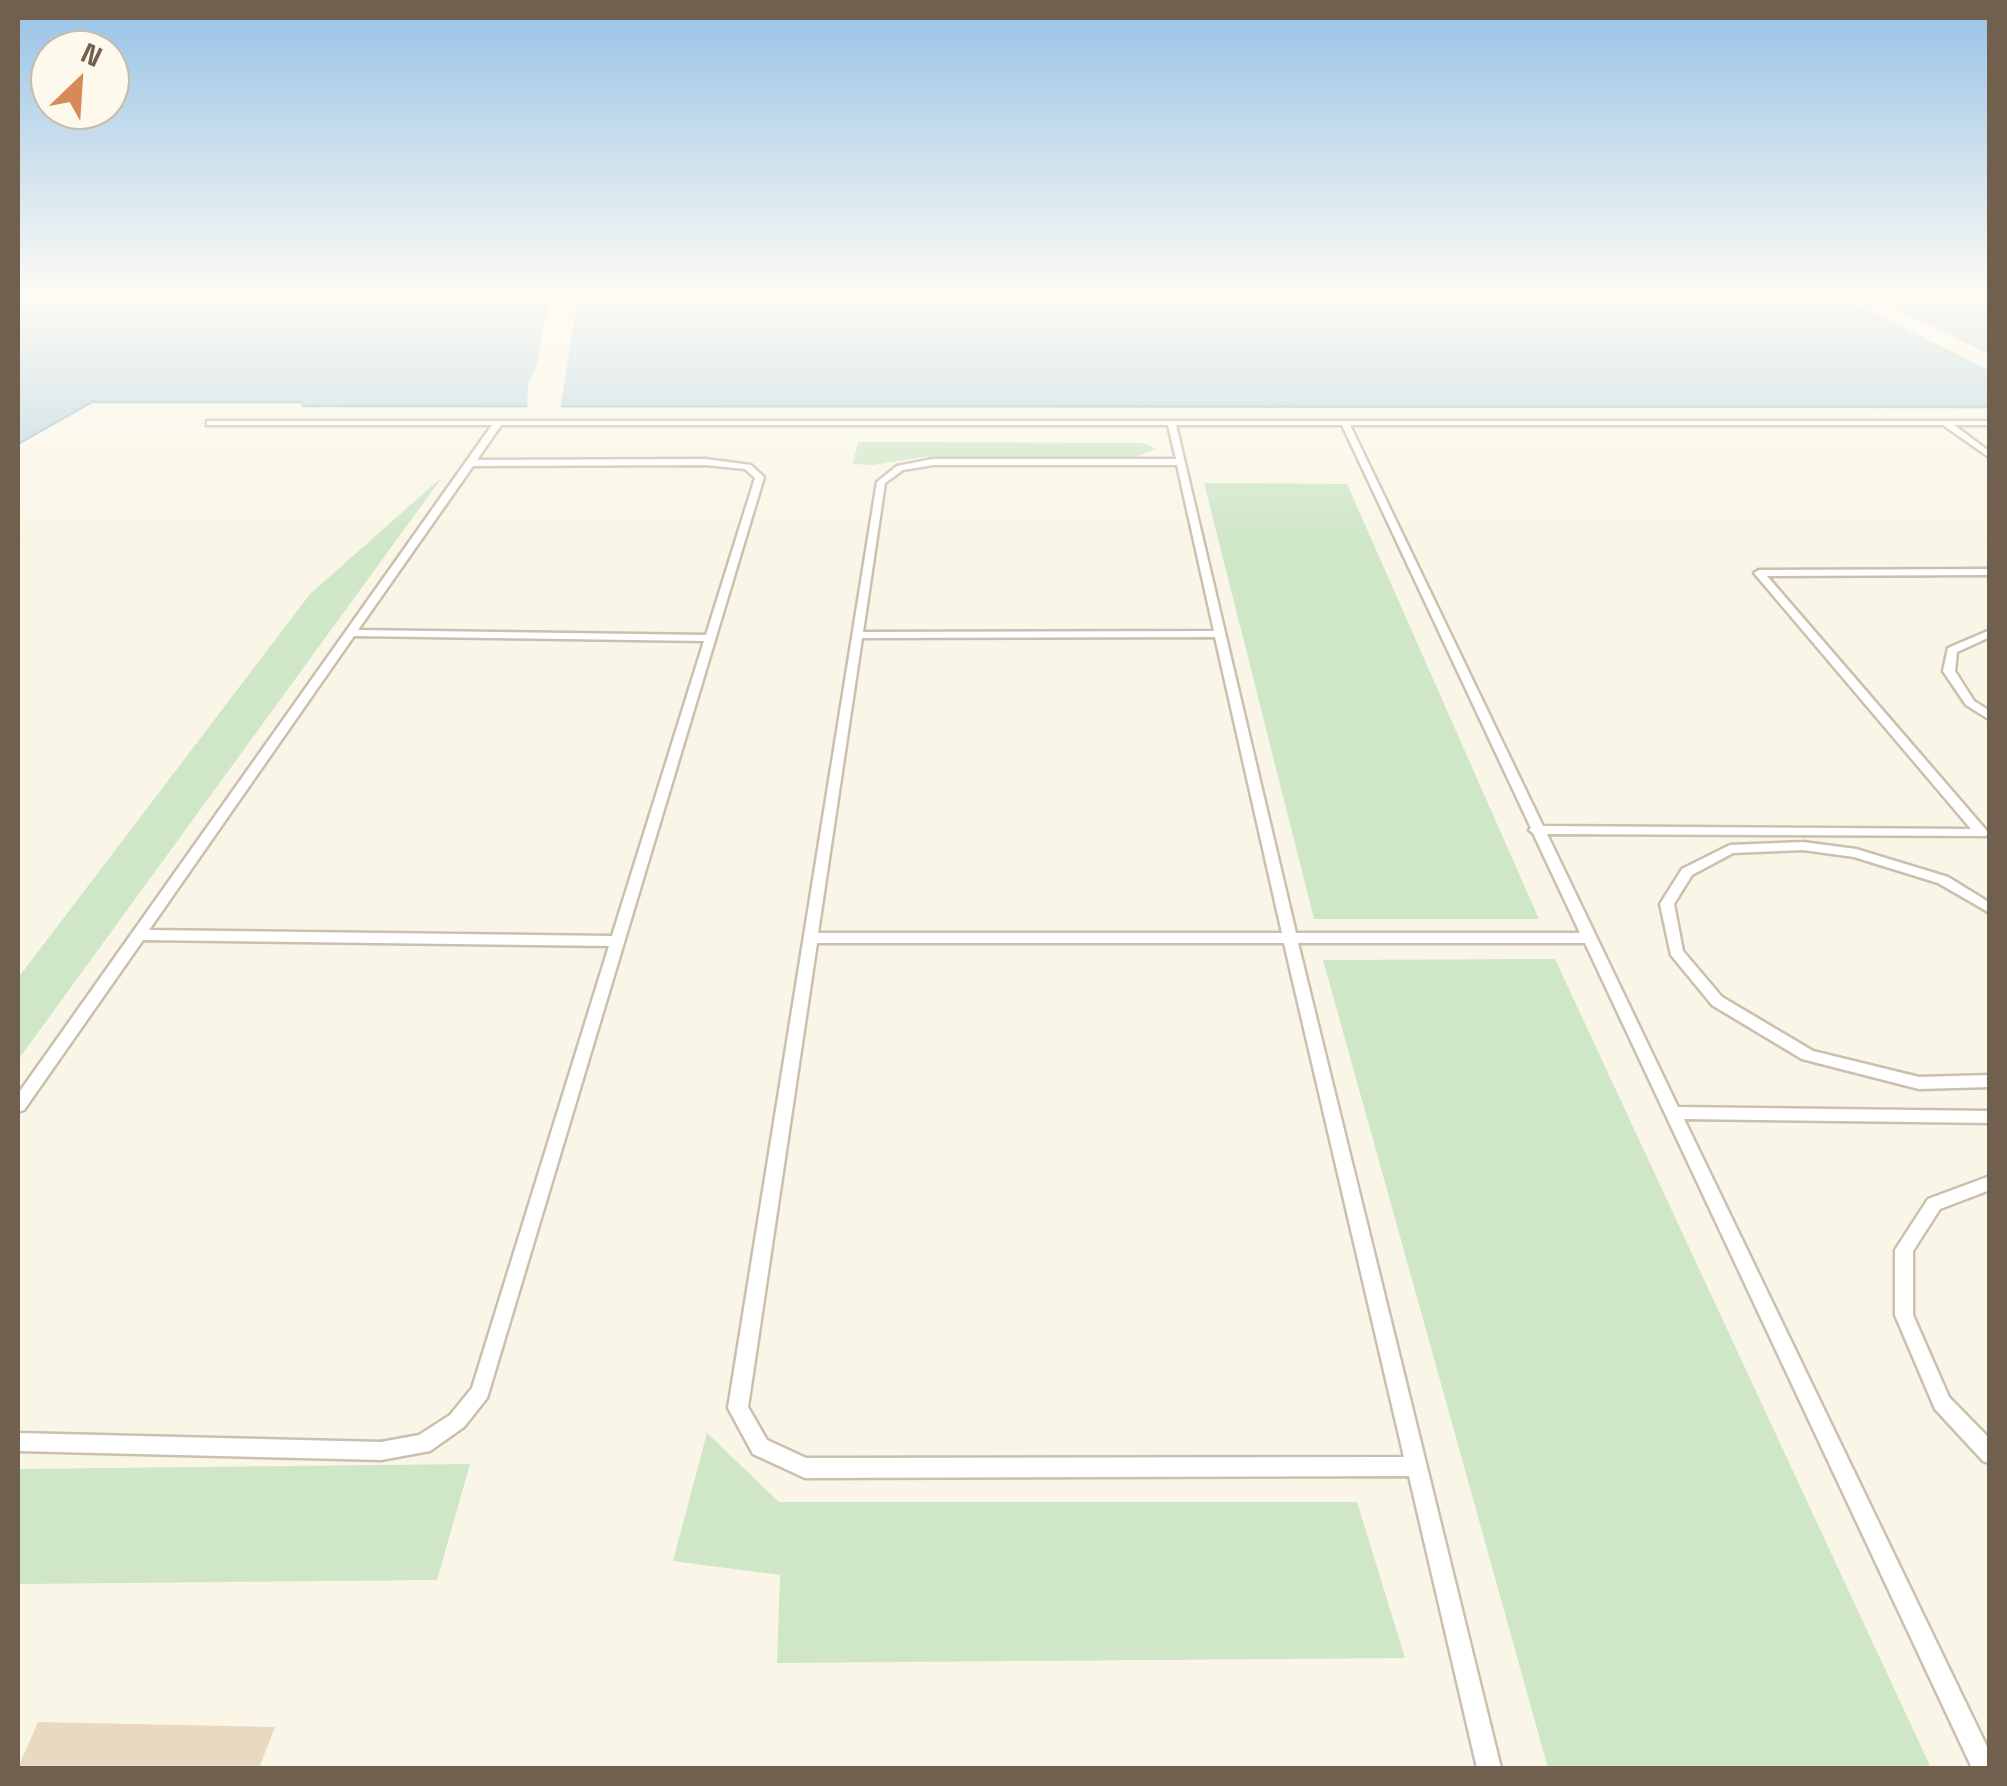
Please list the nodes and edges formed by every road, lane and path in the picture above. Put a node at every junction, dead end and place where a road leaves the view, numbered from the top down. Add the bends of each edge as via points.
1 (1345, 423) junction
2 (1945, 423) junction
3 (1990, 423) edge
4 (210, 424) dead end
5 (1172, 424) junction
6 (497, 426) junction
7 (1990, 456) edge
8 (1179, 462) junction
9 (470, 463) junction
10 (1990, 572) edge
11 (352, 633) junction
12 (1990, 633) edge
13 (1218, 634) junction
14 (858, 635) junction
15 (711, 638) junction
16 (1990, 718) edge
17 (1536, 830) junction
18 (1990, 909) edge
19 (139, 935) junction
20 (1289, 935) junction
21 (810, 938) junction
22 (1588, 938) junction
23 (616, 941) junction
24 (1990, 1081) edge
25 (18, 1106) edge
26 (1673, 1113) junction
27 (1990, 1117) edge
28 (1990, 1183) edge
29 (18, 1442) edge
30 (1990, 1454) edge
31 (1417, 1466) junction
32 (1489, 1768) edge
33 (1984, 1768) edge

1 - 2 lane
1 - 5 lane
1 - 17 lane
2 - 3 lane
2 - 7 lane
4 - 6 lane
5 - 6 lane
5 - 8 lane
6 - 9 lane
8 - 13 lane
8 - 14 lane via 933,462 900,468 881,482
9 - 11 lane
9 - 15 lane via 748,467 760,477 759,485
10 - 17 lane via 1759,573 1981,833
11 - 15 lane
11 - 19 lane
12 - 16 lane via 1952,650 1949,671
13 - 14 lane
13 - 20 lane
14 - 21 lane
15 - 23 lane
17 - 22 lane
18 - 24 lane via 1943,880 1856,853 1803,846 1730,849 1687,872 1666,904 1676,952 1717,1001 1808,1055 1919,1083
19 - 23 lane
19 - 25 lane
20 - 21 lane
20 - 22 lane
20 - 31 lane
21 - 31 lane via 738,1408 760,1447 805,1468
22 - 26 lane
23 - 29 lane via 480,1392 456,1421 423,1444 381,1451
26 - 27 lane
26 - 33 lane
28 - 30 lane via 1934,1204 1904,1250 1904,1316 1942,1402
31 - 32 lane

